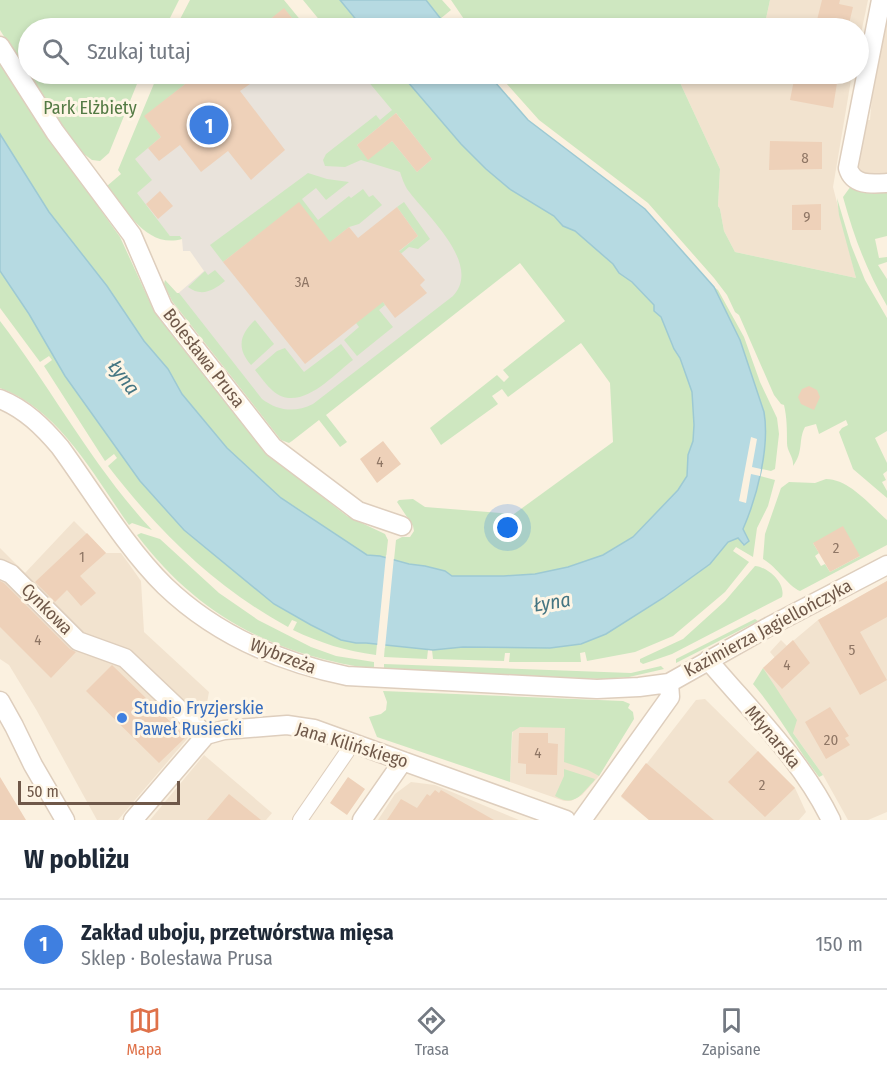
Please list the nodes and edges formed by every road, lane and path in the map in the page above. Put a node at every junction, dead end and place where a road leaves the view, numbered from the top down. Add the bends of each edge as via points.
1 (881, 0) edge
2 (0, 46) edge
3 (869, 61) edge
4 (18, 74) edge
5 (24, 84) edge
6 (864, 84) edge
7 (887, 183) edge
8 (0, 399) edge
9 (402, 526) dead end
10 (887, 565) edge
11 (0, 569) edge
12 (708, 660) junction
13 (669, 682) junction
14 (0, 701) edge
15 (206, 735) junction
16 (347, 752) dead end
17 (403, 761) junction
18 (65, 820) edge
19 (133, 820) edge
20 (300, 820) edge
21 (362, 820) edge
22 (566, 820) edge
23 (582, 820) edge
24 (831, 820) edge

1 - 3 street
2 - 4 street, Bolesława Prusa
5 - 9 street, Bolesława Prusa via 132,235 163,307 273,447 358,511
6 - 7 street via 848,168 852,177 861,182
8 - 13 street, Wybrzeża via 22,410 60,447 165,585 214,625 263,651 312,669 378,679 597,689
10 - 12 street, Kazimierza Jagiellończyka
11 - 15 street, Cynkowa via 11,574 78,641 125,658
12 - 13 street, Kazimierza Jagiellończyka
12 - 24 street, Młynarska via 805,775
13 - 23 street, Kazimierza Jagiellończyka via 670,697
14 - 18 street
15 - 17 street, Jana Kilińskiego via 224,730 302,726
15 - 19 street
16 - 20 street
17 - 21 street
17 - 22 street, Jana Kilińskiego

